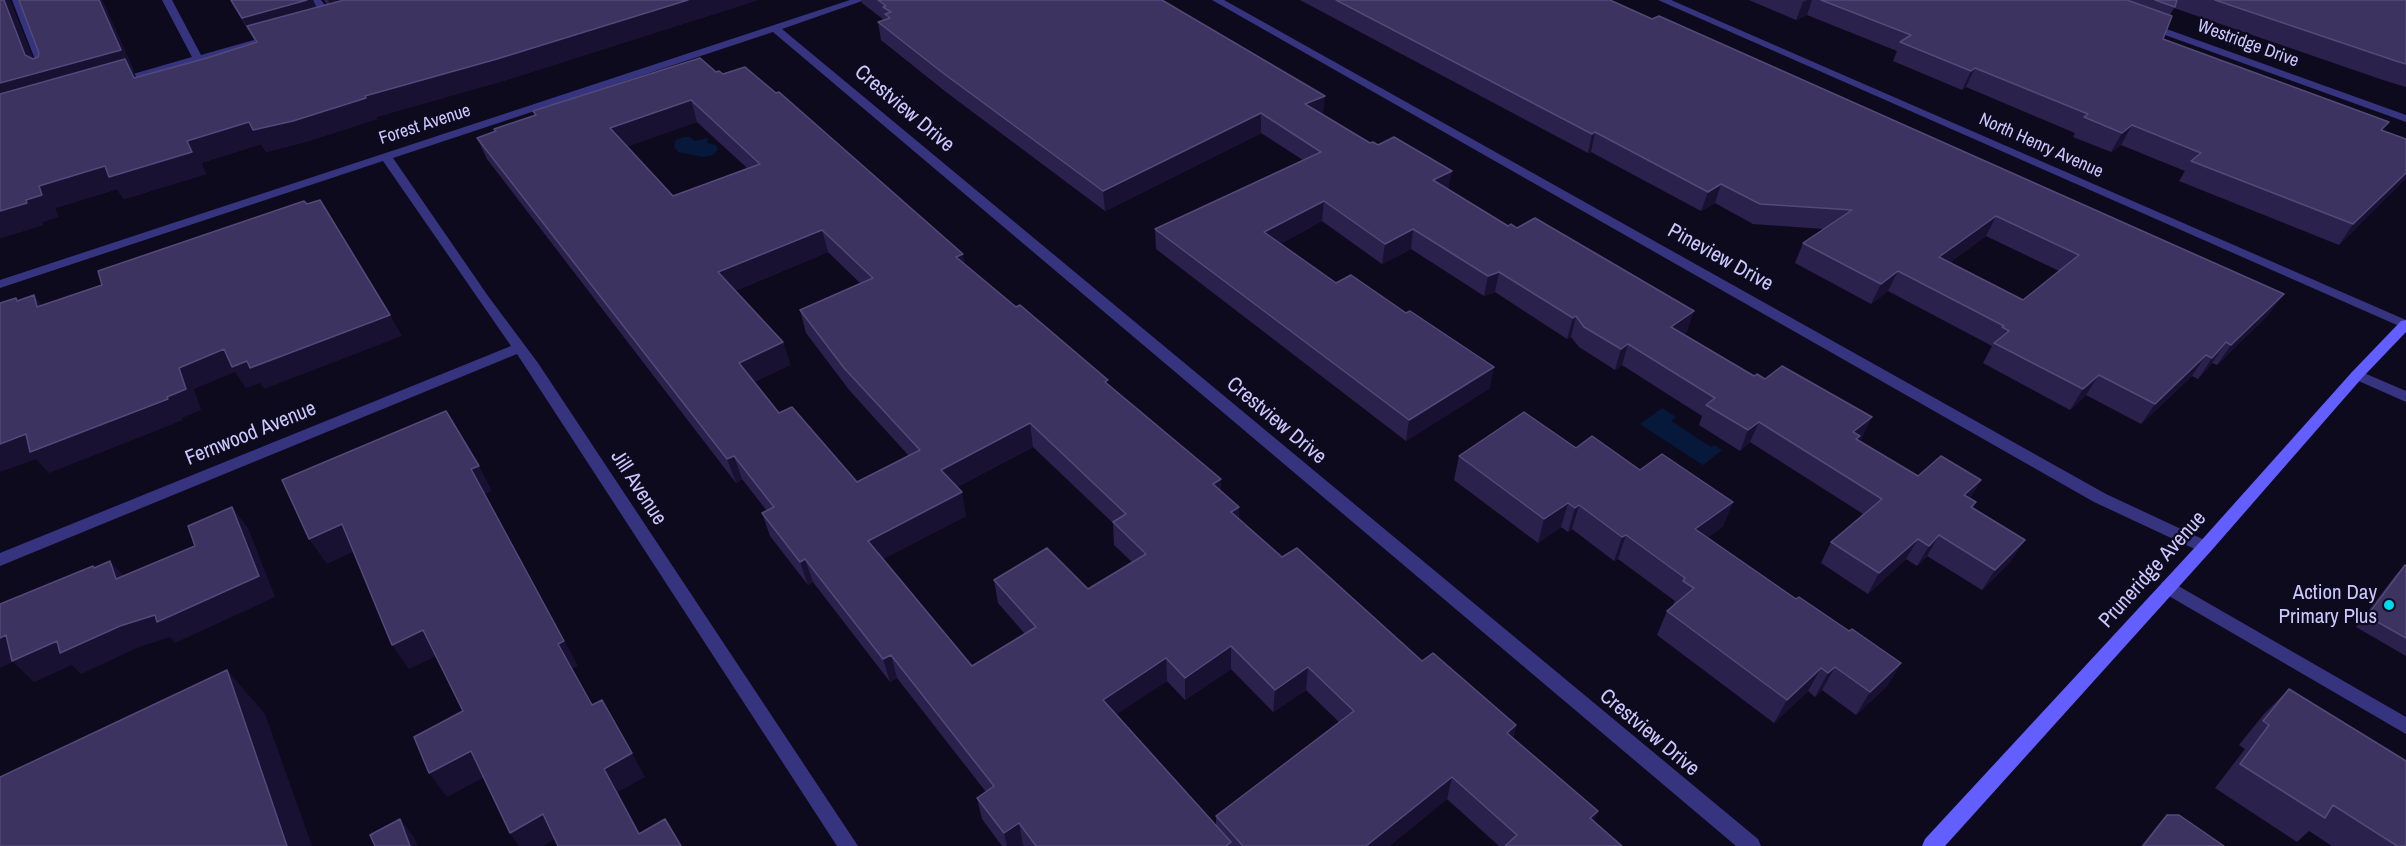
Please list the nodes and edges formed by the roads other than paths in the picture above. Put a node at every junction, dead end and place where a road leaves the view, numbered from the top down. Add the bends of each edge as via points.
1 (18, 0) edge
2 (167, 0) edge
3 (316, 0) edge
4 (860, 0) edge
5 (1217, 0) edge
6 (1663, 0) edge
7 (2135, 20) edge
8 (332, 21) edge
9 (774, 28) junction
10 (287, 34) edge
11 (198, 59) junction
12 (46, 75) edge
13 (99, 87) edge
14 (2406, 118) edge
15 (386, 158) junction
16 (0, 284) edge
17 (2406, 325) edge
18 (518, 348) junction
19 (2357, 375) junction
20 (2406, 397) edge
21 (2205, 547) junction
22 (0, 560) edge
23 (2168, 587) junction
24 (2406, 726) edge
25 (848, 846) edge
26 (1751, 846) edge
27 (1932, 846) edge

1 - 12 street
2 - 11 street
3 - 8 street
4 - 9 street, Forest Avenue
5 - 21 street, Pineview Drive via 2100,498
6 - 17 street, North Henry Avenue
7 - 14 street, Westridge Drive
9 - 15 street, Forest Avenue
9 - 26 street, Crestview Drive
10 - 11 street
11 - 13 street
15 - 16 street, Forest Avenue
15 - 18 street, Jill Avenue
17 - 19 main road, Pruneridge Avenue
18 - 22 street, Fernwood Avenue
18 - 25 street, Jill Avenue
19 - 20 street
19 - 21 main road, Pruneridge Avenue
21 - 23 main road, Pruneridge Avenue
23 - 24 street
23 - 27 main road, Pruneridge Avenue

